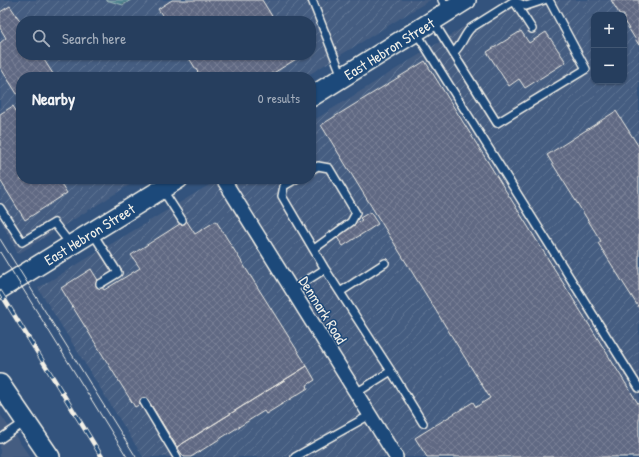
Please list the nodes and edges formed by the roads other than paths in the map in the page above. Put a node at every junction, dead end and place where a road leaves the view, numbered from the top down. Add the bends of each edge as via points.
1 (312, 0) edge
2 (466, 0) edge
3 (544, 0) edge
4 (549, 0) edge
5 (514, 1) junction
6 (441, 10) edge
7 (532, 29) dead end
8 (416, 32) junction
9 (453, 54) junction
10 (342, 77) junction
11 (316, 93) edge
12 (316, 167) edge
13 (170, 184) edge
14 (226, 184) edge
15 (287, 184) edge
16 (0, 208) edge
17 (182, 220) dead end
18 (92, 232) junction
19 (71, 246) junction
20 (314, 249) junction
21 (385, 263) dead end
22 (326, 269) junction
23 (100, 284) dead end
24 (0, 289) edge
25 (292, 290) junction
26 (340, 292) junction
27 (391, 371) junction
28 (0, 384) edge
29 (639, 388) edge
30 (356, 393) junction
31 (144, 402) dead end
32 (370, 415) junction
33 (26, 421) junction
34 (423, 423) dead end
35 (0, 439) edge
36 (50, 457) edge
37 (177, 457) edge
38 (295, 457) edge
39 (396, 457) edge

1 - 10 lane
2 - 6 street, East Hebron Street
3 - 5 lane via 526,6
4 - 9 lane via 586,69 497,123
5 - 7 lane
5 - 9 lane via 471,28 460,48
6 - 8 street, East Hebron Street
6 - 9 lane
8 - 10 street, East Hebron Street
8 - 29 lane
10 - 11 street, East Hebron Street
12 - 20 lane via 329,168 356,213 351,222
13 - 17 lane
13 - 18 street, East Hebron Street
14 - 25 street, Denmark Road
15 - 20 lane via 284,186 282,196
16 - 19 lane via 22,242 54,223
18 - 19 street, East Hebron Street
18 - 23 lane via 118,273
19 - 24 street, East Hebron Street
20 - 22 lane
21 - 26 lane
22 - 25 lane
22 - 26 lane
25 - 30 street, Denmark Road
26 - 27 lane
27 - 30 lane
27 - 34 lane
28 - 33 street
30 - 32 street, Denmark Road
31 - 37 lane
32 - 38 lane
32 - 39 street, Denmark Road
33 - 35 lane
33 - 36 street

